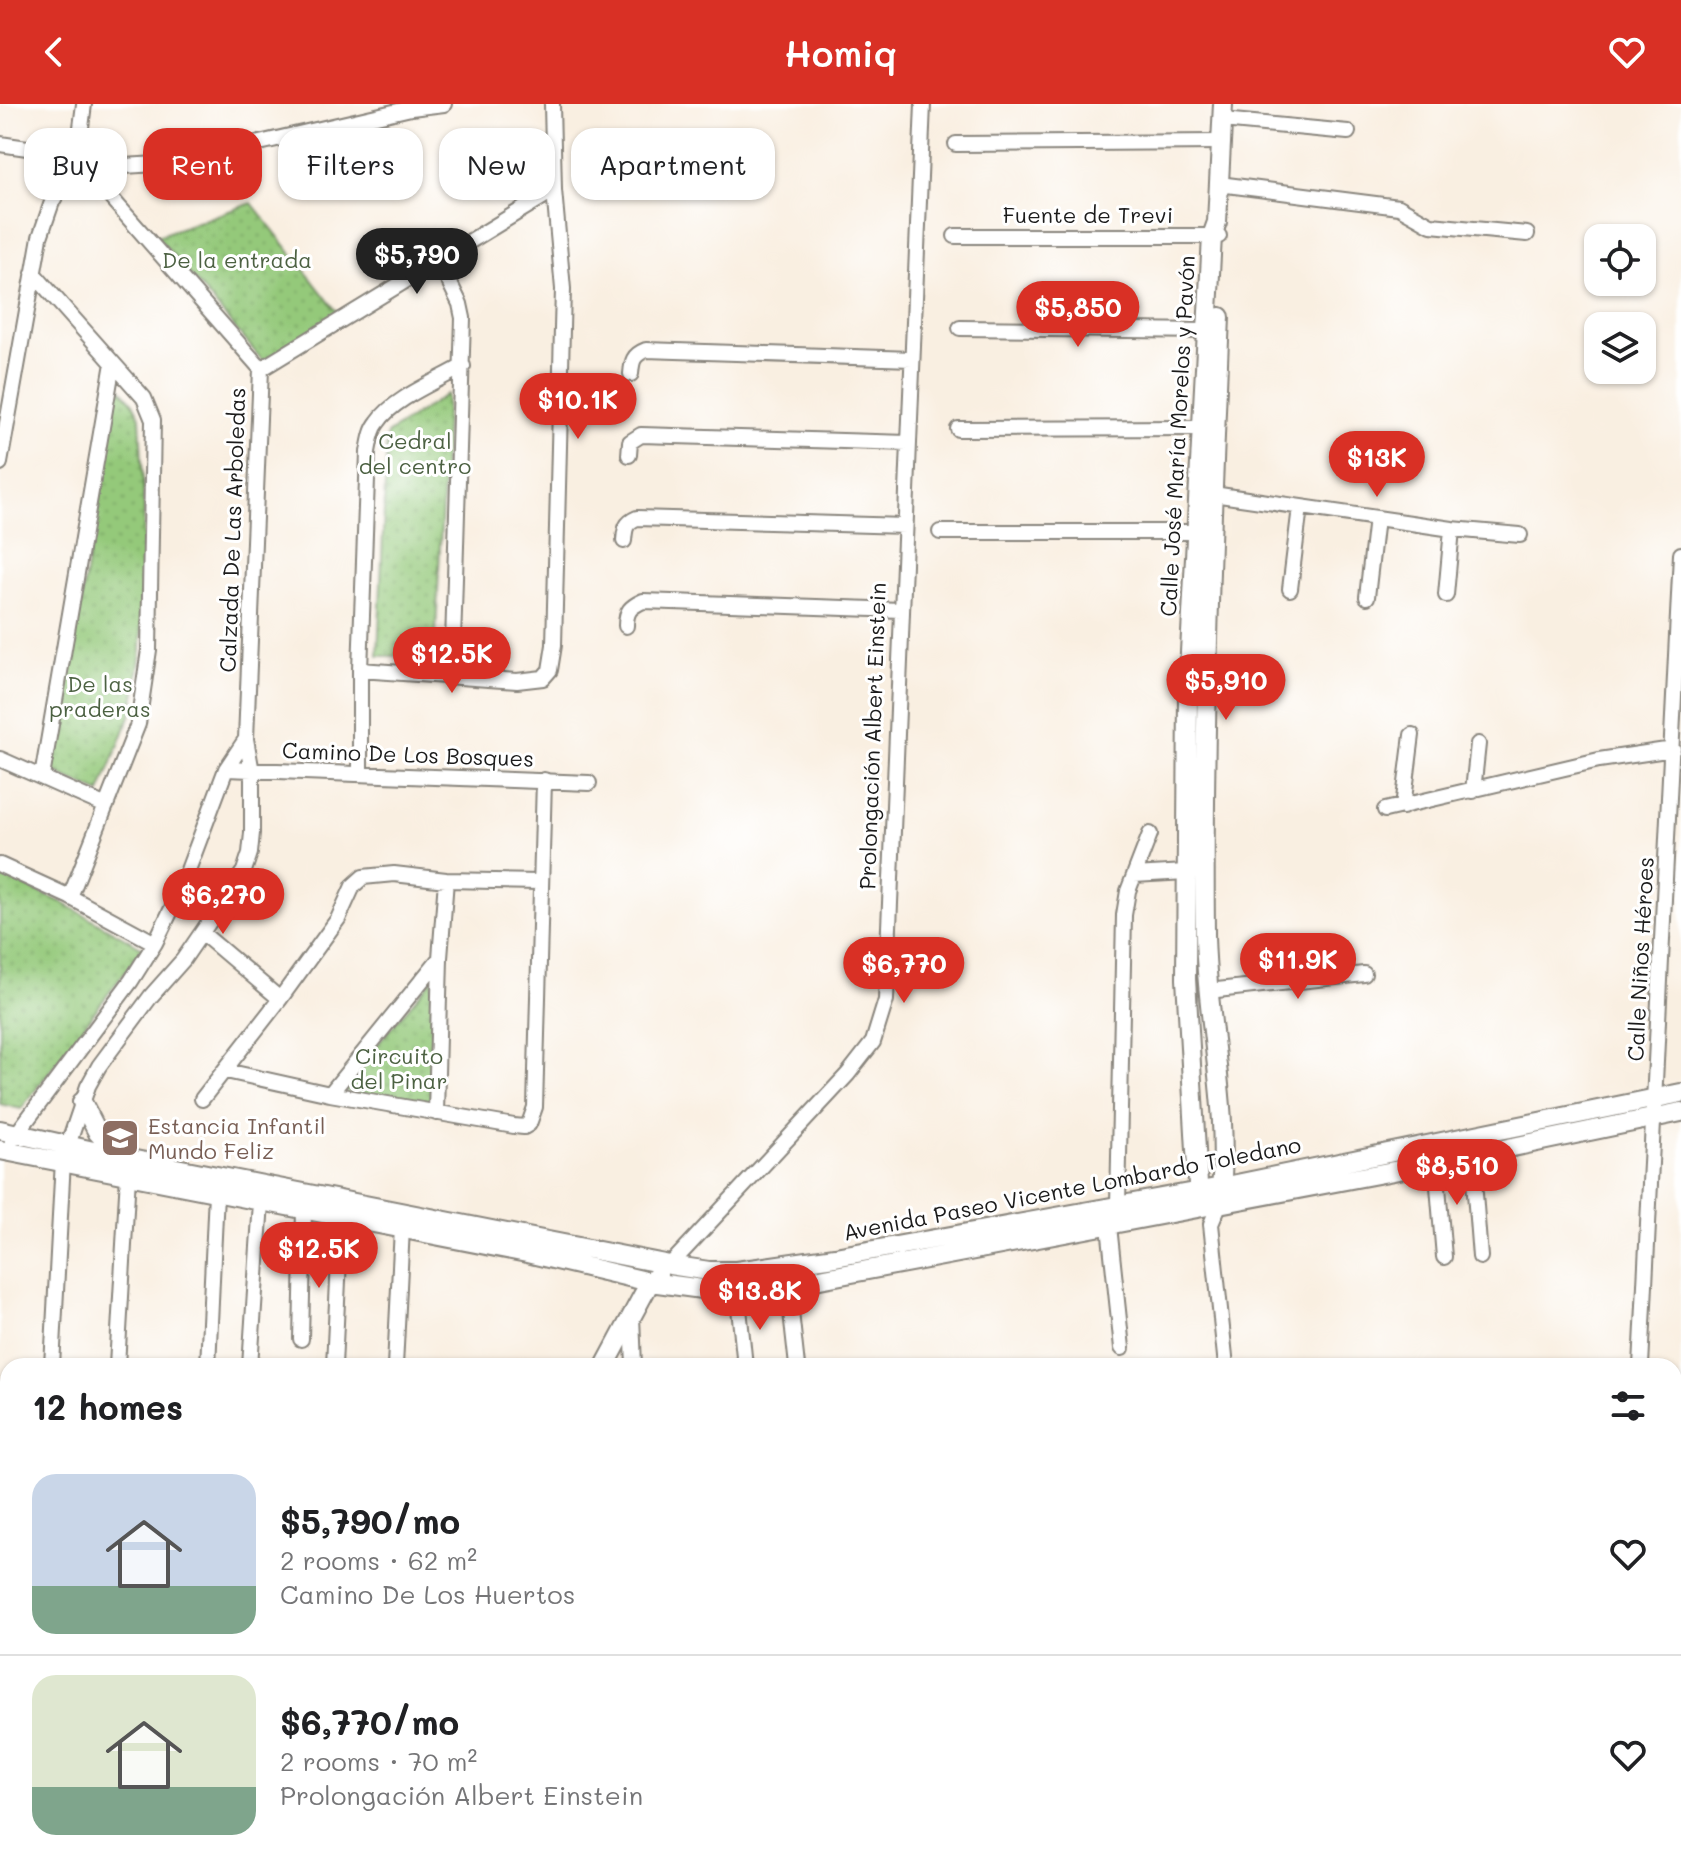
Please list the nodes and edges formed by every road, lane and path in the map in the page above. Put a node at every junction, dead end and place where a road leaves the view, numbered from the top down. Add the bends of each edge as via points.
1 (84, 104) edge
2 (444, 104) edge
3 (552, 104) edge
4 (923, 104) edge
5 (1222, 112) edge
6 (81, 128) edge
7 (553, 128) edge
8 (1348, 132) dead end
9 (1221, 142) junction
10 (0, 144) edge
11 (956, 144) dead end
12 (24, 149) edge
13 (127, 166) edge
14 (1219, 184) junction
15 (53, 200) edge
16 (113, 200) edge
17 (538, 200) edge
18 (555, 200) edge
19 (1217, 232) junction
20 (1527, 234) dead end
21 (955, 236) dead end
22 (439, 261) junction
23 (33, 273) junction
24 (960, 328) dead end
25 (1207, 331) junction
26 (912, 359) junction
27 (113, 363) junction
28 (463, 366) junction
29 (261, 369) junction
30 (631, 374) dead end
31 (1201, 428) junction
32 (958, 429) dead end
33 (908, 443) junction
34 (629, 455) dead end
35 (0, 463) edge
36 (1213, 494) junction
37 (1300, 507) junction
38 (1376, 518) junction
39 (905, 526) junction
40 (1452, 529) junction
41 (940, 532) dead end
42 (1196, 532) junction
43 (1520, 535) dead end
44 (624, 541) dead end
45 (1681, 554) edge
46 (1290, 589) dead end
47 (1446, 595) dead end
48 (1367, 597) dead end
49 (901, 610) junction
50 (626, 626) dead end
51 (360, 670) junction
52 (452, 676) junction
53 (1412, 735) dead end
54 (246, 739) junction
55 (1478, 744) dead end
56 (1673, 749) junction
57 (0, 759) edge
58 (226, 769) junction
59 (252, 772) junction
60 (360, 774) junction
61 (42, 777) junction
62 (544, 780) junction
63 (589, 783) dead end
64 (1473, 791) junction
65 (106, 806) junction
66 (1403, 807) junction
67 (1385, 810) dead end
68 (1150, 834) dead end
69 (0, 865) edge
70 (1186, 872) junction
71 (1134, 875) junction
72 (446, 880) junction
73 (540, 882) junction
74 (70, 897) junction
75 (1205, 917) junction
76 (1186, 918) junction
77 (202, 933) junction
78 (155, 943) junction
79 (440, 958) junction
80 (1364, 974) dead end
81 (131, 981) junction
82 (1208, 991) junction
83 (151, 996) junction
84 (280, 999) junction
85 (226, 1071) junction
86 (1681, 1093) edge
87 (330, 1094) junction
88 (202, 1099) dead end
89 (82, 1102) junction
90 (1655, 1107) junction
91 (1681, 1112) edge
92 (436, 1113) junction
93 (9, 1132) edge
94 (2, 1150) edge
95 (65, 1153) junction
96 (1472, 1155) junction
97 (120, 1157) junction
98 (1436, 1163) junction
99 (128, 1175) junction
100 (216, 1193) junction
101 (1220, 1196) junction
102 (1198, 1199) junction
103 (261, 1202) junction
104 (1118, 1205) junction
105 (304, 1209) junction
106 (341, 1216) junction
107 (1211, 1224) junction
108 (1109, 1226) junction
109 (402, 1228) junction
110 (1444, 1257) dead end
111 (1480, 1257) dead end
112 (670, 1265) junction
113 (650, 1282) junction
114 (788, 1285) junction
115 (737, 1289) junction
116 (632, 1316) junction
117 (301, 1339) dead end
118 (1122, 1348) dead end
119 (52, 1358) edge
120 (117, 1358) edge
121 (208, 1358) edge
122 (251, 1358) edge
123 (334, 1358) edge
124 (395, 1358) edge
125 (609, 1358) edge
126 (634, 1358) edge
127 (744, 1358) edge
128 (796, 1358) edge
129 (1225, 1358) edge
130 (1641, 1358) edge

1 - 6 street
2 - 13 street via 173,163
3 - 7 street
4 - 26 street, Prolongación Albert Einstein
5 - 8 street
5 - 9 main road, Calle José María Morelos y Pavón
9 - 11 street
9 - 14 main road, Calle José María Morelos y Pavón
10 - 12 street
14 - 19 main road, Calle José María Morelos y Pavón
14 - 20 street via 1399,207 1431,225
15 - 23 street
16 - 29 street, Calzada De Las Arboledas
17 - 22 street
18 - 52 street via 563,289 550,670 543,678 517,681
19 - 21 street, Fuente de Trevi
19 - 25 main road, Calle José María Morelos y Pavón
19 - 36 main road, Calle José María Morelos y Pavón via 1222,281
22 - 28 street via 460,304
22 - 29 street
23 - 27 street
23 - 35 street
24 - 25 street
25 - 31 main road, Calle José María Morelos y Pavón
26 - 30 street via 646,350 632,361
26 - 33 street, Prolongación Albert Einstein
27 - 61 street
27 - 65 street via 144,398 153,420 154,446 145,687 138,724
28 - 51 street via 388,411 371,437
28 - 52 street
29 - 54 street, Calzada De Las Arboledas
31 - 32 street
31 - 42 main road, Calle José María Morelos y Pavón
33 - 34 street via 641,435 630,442
33 - 39 street, Prolongación Albert Einstein
36 - 37 street
36 - 75 main road, Calle José María Morelos y Pavón via 1206,648
37 - 38 street
37 - 46 street
38 - 40 street
38 - 48 street
39 - 44 street via 637,518 625,527
39 - 49 street, Prolongación Albert Einstein
40 - 43 street
40 - 47 street
41 - 42 street
42 - 70 main road, Calle José María Morelos y Pavón
45 - 56 street, Calle Niños Héroes
49 - 50 street via 643,601 631,606
49 - 112 street, Prolongación Albert Einstein via 886,1000 873,1042
51 - 52 street
51 - 60 street
53 - 66 street
54 - 58 street
54 - 59 street, Calzada De Las Arboledas
55 - 64 street
56 - 64 street via 1599,760
56 - 90 street, Calle Niños Héroes
57 - 61 street
58 - 59 street, Camino De Los Bosques
58 - 78 street
59 - 60 street, Camino De Los Bosques
59 - 77 street, Calzada De Las Arboledas via 250,853 244,871
60 - 62 street, Camino De Los Bosques
61 - 65 street
62 - 63 street, Camino De Los Bosques
62 - 73 street
64 - 66 street
65 - 74 street
66 - 67 street
68 - 71 street
69 - 74 street
70 - 71 street
70 - 76 main road, Calle José María Morelos y Pavón
71 - 104 street via 1124,915
72 - 73 street
72 - 79 street
72 - 84 street via 363,877
73 - 92 street via 532,1120 524,1127
74 - 78 street
75 - 76 main road
75 - 82 main road, Calle José María Morelos y Pavón
76 - 102 main road, Calle José María Morelos y Pavón
77 - 83 street, Calzada De Las Arboledas
77 - 84 street
78 - 81 street
79 - 87 street
79 - 92 street
80 - 82 street
81 - 83 street
81 - 93 street
82 - 101 main road, Calle José María Morelos y Pavón via 1223,1138
83 - 89 street, Calzada De Las Arboledas via 99,1066
84 - 85 street
85 - 87 street
85 - 88 street
86 - 90 main road, Avenida Paseo Vicente Lombardo Toledano
87 - 92 street
89 - 95 street, Calzada De Las Arboledas
89 - 97 main road via 98,1133
90 - 91 main road, Avenida Paseo Vicente Lombardo Toledano
90 - 96 main road, Avenida Paseo Vicente Lombardo Toledano
90 - 101 main road, Avenida Paseo Vicente Lombardo Toledano
90 - 130 street, Calle Niños Héroes
93 - 94 street
93 - 95 main road, Avenida Paseo Vicente Lombardo Toledano
94 - 95 main road, Avenida Paseo Vicente Lombardo Toledano
95 - 97 main road, Avenida Paseo Vicente Lombardo Toledano
95 - 99 main road, Avenida Paseo Vicente Lombardo Toledano
95 - 119 street, Calzada De Las Arboledas
96 - 98 main road, Avenida Paseo Vicente Lombardo Toledano
96 - 111 street
97 - 112 main road, Avenida Paseo Vicente Lombardo Toledano
98 - 101 main road, Avenida Paseo Vicente Lombardo Toledano
98 - 110 street
99 - 100 main road, Avenida Paseo Vicente Lombardo Toledano
99 - 120 street
100 - 103 main road, Avenida Paseo Vicente Lombardo Toledano
100 - 121 street
101 - 102 main road, Avenida Paseo Vicente Lombardo Toledano
101 - 107 street, Calle José María Morelos y Pavón
102 - 104 main road, Avenida Paseo Vicente Lombardo Toledano
102 - 107 street, Calle José María Morelos y Pavón
102 - 108 main road, Avenida Paseo Vicente Lombardo Toledano
103 - 105 main road, Avenida Paseo Vicente Lombardo Toledano
103 - 122 street
104 - 112 main road, Avenida Paseo Vicente Lombardo Toledano via 762,1269 709,1271
105 - 106 main road, Avenida Paseo Vicente Lombardo Toledano
105 - 117 street
106 - 109 main road, Avenida Paseo Vicente Lombardo Toledano
106 - 123 street
107 - 129 street, Calle José María Morelos y Pavón
108 - 114 main road, Avenida Paseo Vicente Lombardo Toledano
108 - 118 street
109 - 113 main road, Avenida Paseo Vicente Lombardo Toledano
109 - 124 street
112 - 113 main road, Prolongación Albert Einstein
113 - 115 main road, Avenida Paseo Vicente Lombardo Toledano
113 - 116 main road, Prolongación Albert Einstein
114 - 115 main road, Avenida Paseo Vicente Lombardo Toledano
114 - 128 street
115 - 127 street
116 - 125 main road, Prolongación Albert Einstein
116 - 126 street

